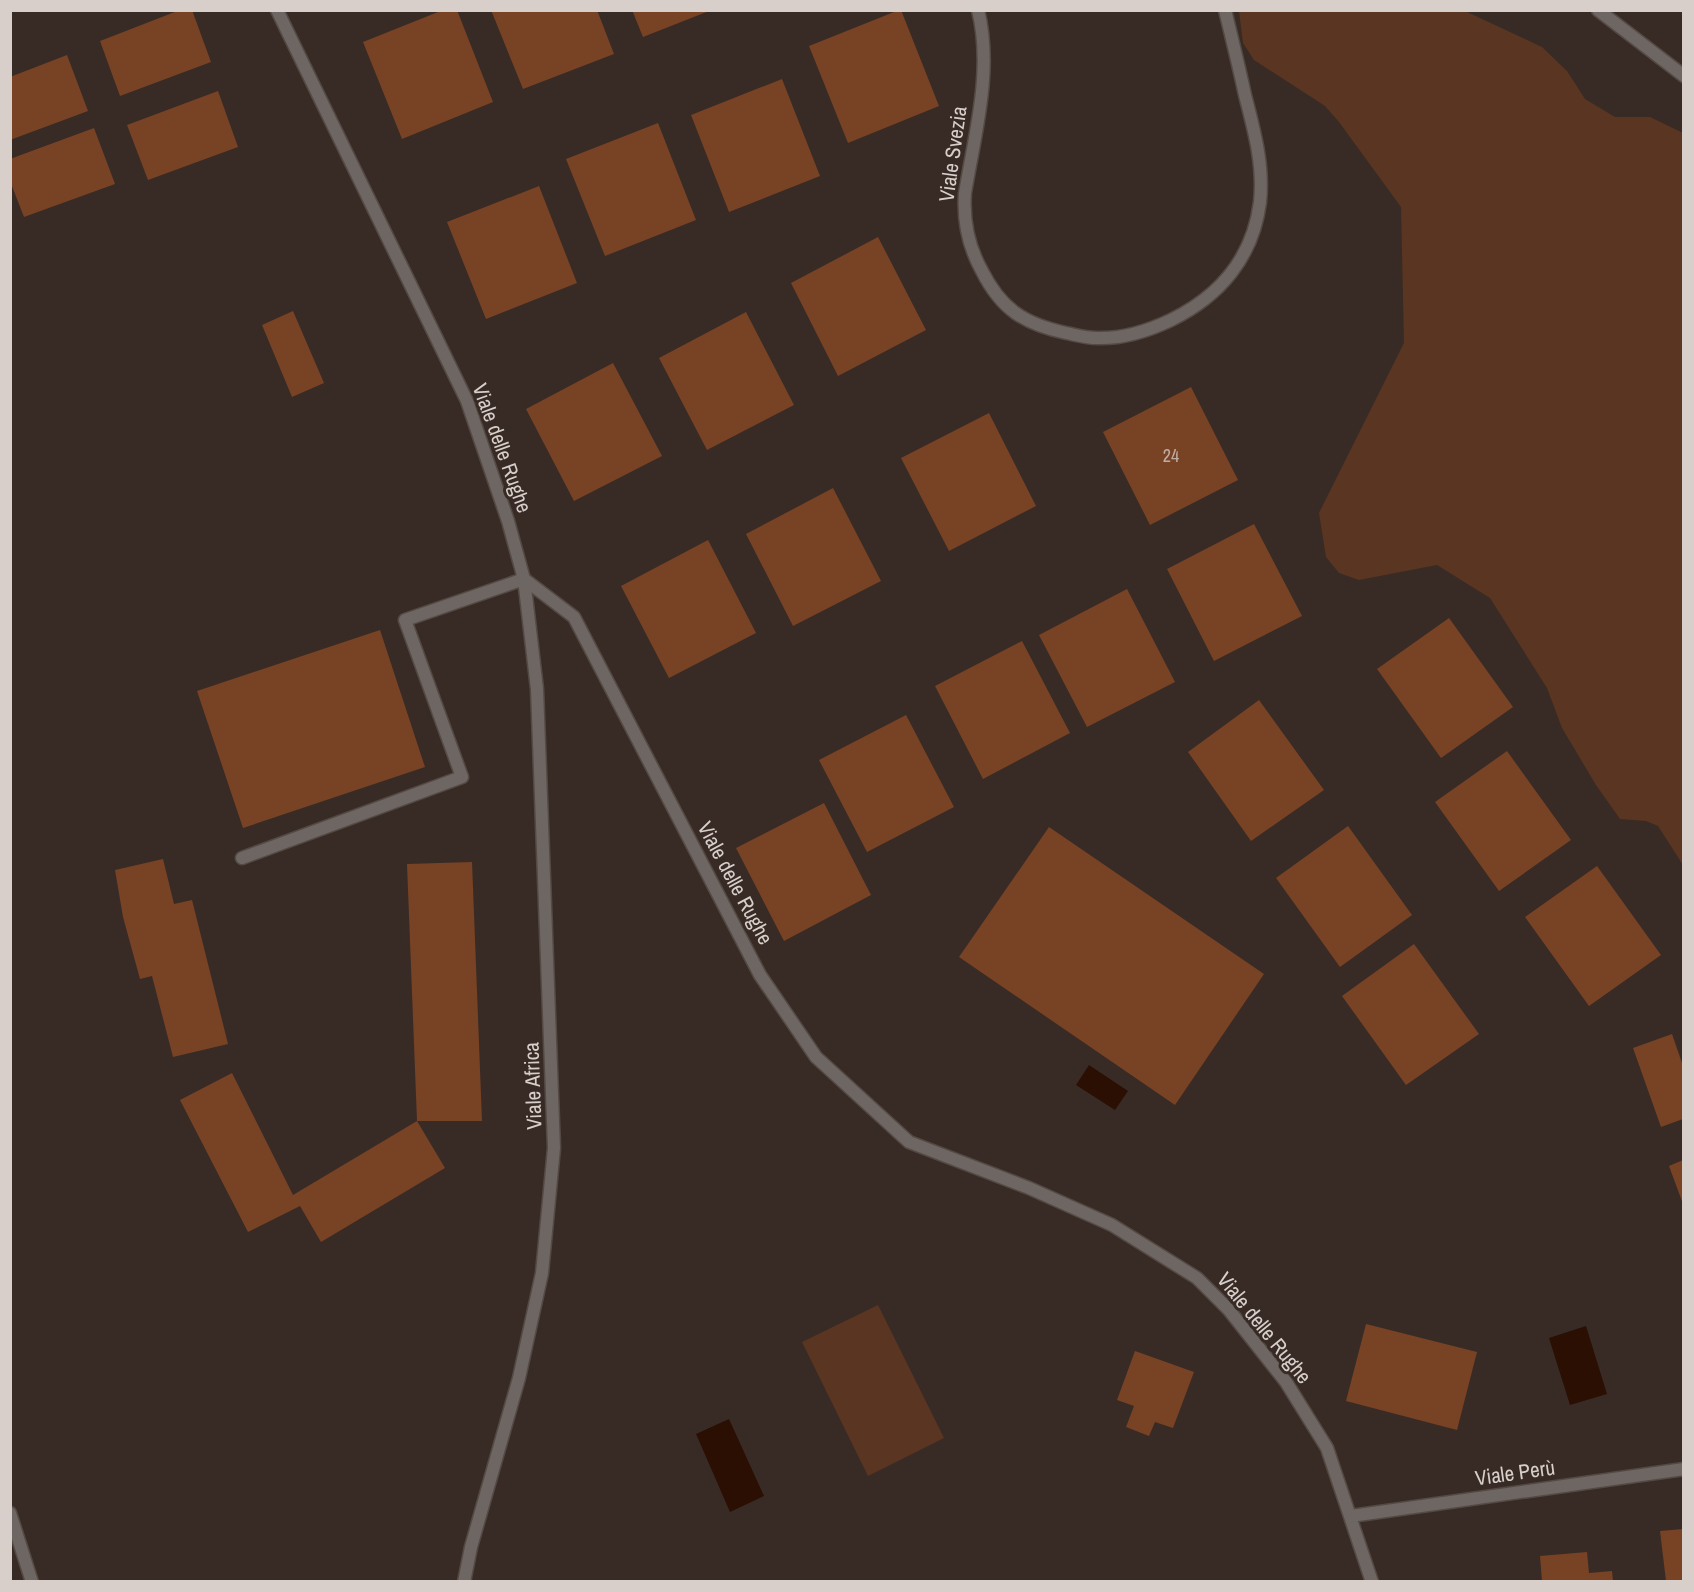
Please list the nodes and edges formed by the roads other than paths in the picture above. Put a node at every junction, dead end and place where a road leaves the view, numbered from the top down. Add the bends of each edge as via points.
1 (277, 10) edge
2 (978, 10) edge
3 (1225, 10) edge
4 (1598, 10) edge
5 (1683, 76) edge
6 (524, 579) junction
7 (242, 858) dead end
8 (1683, 1469) edge
9 (10, 1513) edge
10 (1351, 1516) junction
11 (32, 1581) edge
12 (464, 1581) edge
13 (1372, 1581) edge

1 - 6 street, Viale delle Rughe via 467,401
2 - 3 street, Viale Svezia via 984,74 964,210 969,244 992,291 1014,313 1050,330 1098,338 1144,331 1196,307 1230,277 1255,230 1261,175 1257,144
4 - 5 street
6 - 7 street via 405,620 462,777
6 - 10 street, Viale delle Rughe via 574,616 760,975 816,1058 909,1142 1112,1225 1197,1278 1229,1310 1286,1382 1327,1448
6 - 12 street, Viale Africa via 537,689 554,1148 542,1273 519,1378
8 - 10 street, Viale Perù
9 - 11 street
10 - 13 street, Viale delle Rughe

